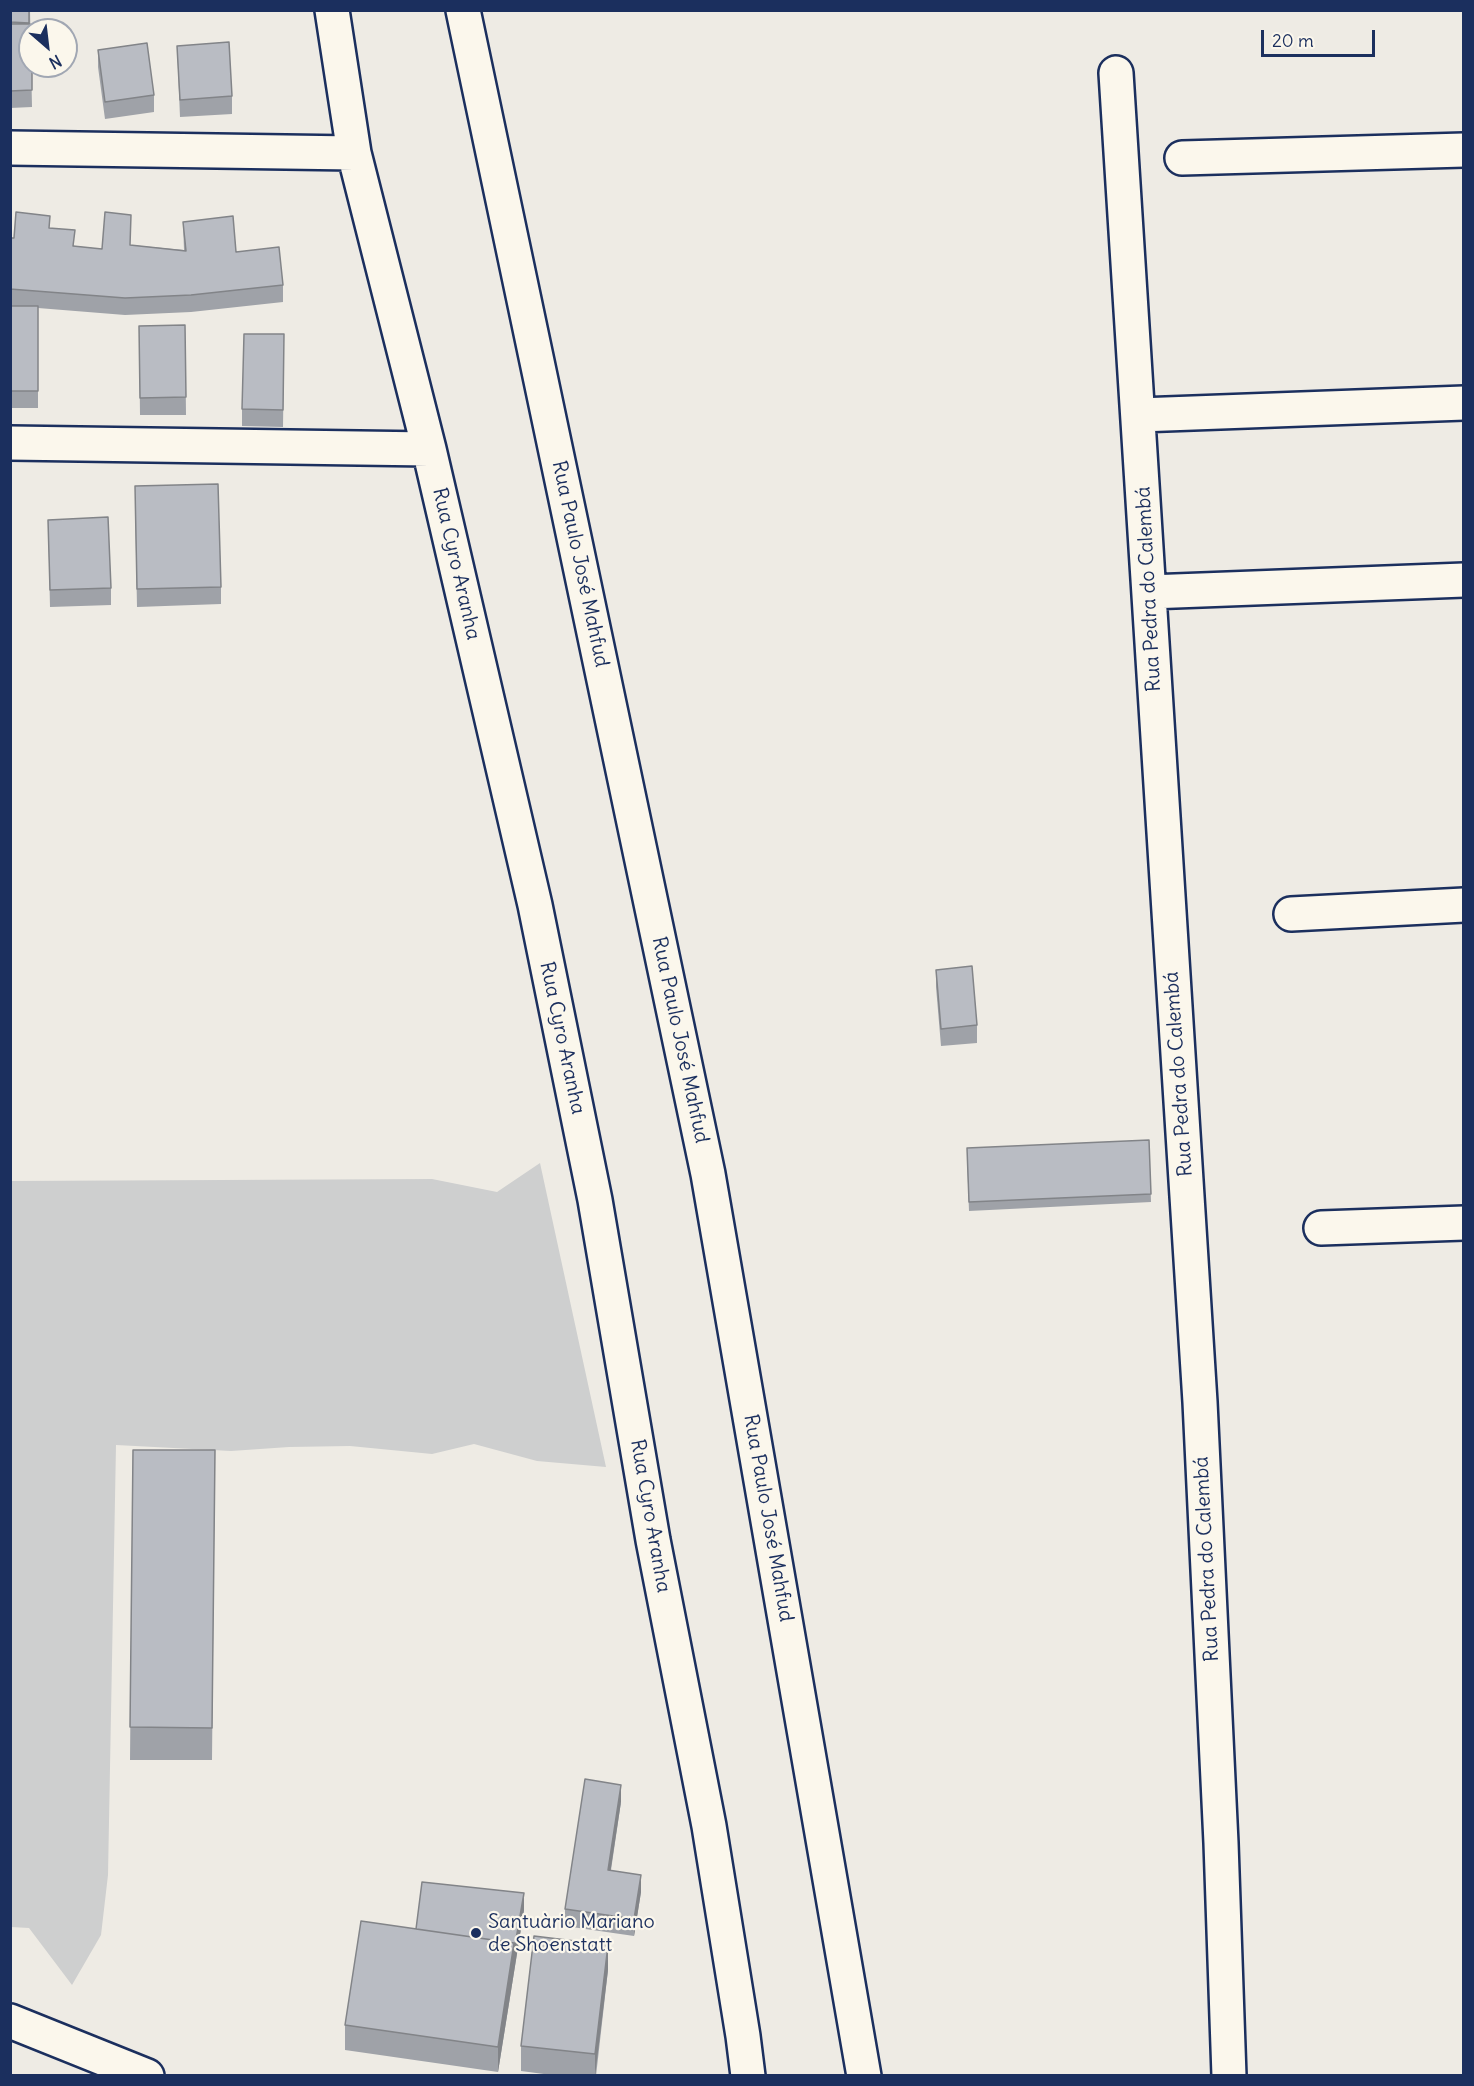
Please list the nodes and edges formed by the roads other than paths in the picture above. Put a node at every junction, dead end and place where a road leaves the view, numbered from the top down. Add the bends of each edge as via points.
1 (332, 10) edge
2 (463, 10) edge
3 (1116, 73) dead end
4 (10, 148) edge
5 (1464, 150) edge
6 (354, 153) junction
7 (1182, 158) dead end
8 (1464, 403) edge
9 (1139, 415) junction
10 (10, 443) edge
11 (429, 449) junction
12 (1464, 580) edge
13 (1149, 592) junction
14 (1464, 905) edge
15 (1291, 914) dead end
16 (1464, 1223) edge
17 (1321, 1228) dead end
18 (10, 2021) edge
19 (147, 2076) edge
20 (748, 2076) edge
21 (864, 2076) edge
22 (1229, 2076) edge

1 - 6 street, Rua Cyro Aranha
2 - 21 street, Rua Paulo José Mahfud via 708,1174
3 - 9 street, Rua Pedra do Calembá
4 - 6 street
5 - 7 street
6 - 11 street, Rua Cyro Aranha
8 - 9 street
9 - 13 street, Rua Pedra do Calembá
10 - 11 street
11 - 20 street, Rua Cyro Aranha via 535,905 595,1200 653,1540 709,1826
12 - 13 street
13 - 22 street, Rua Pedra do Calembá via 1200,1402
14 - 15 street
16 - 17 street
18 - 19 street

